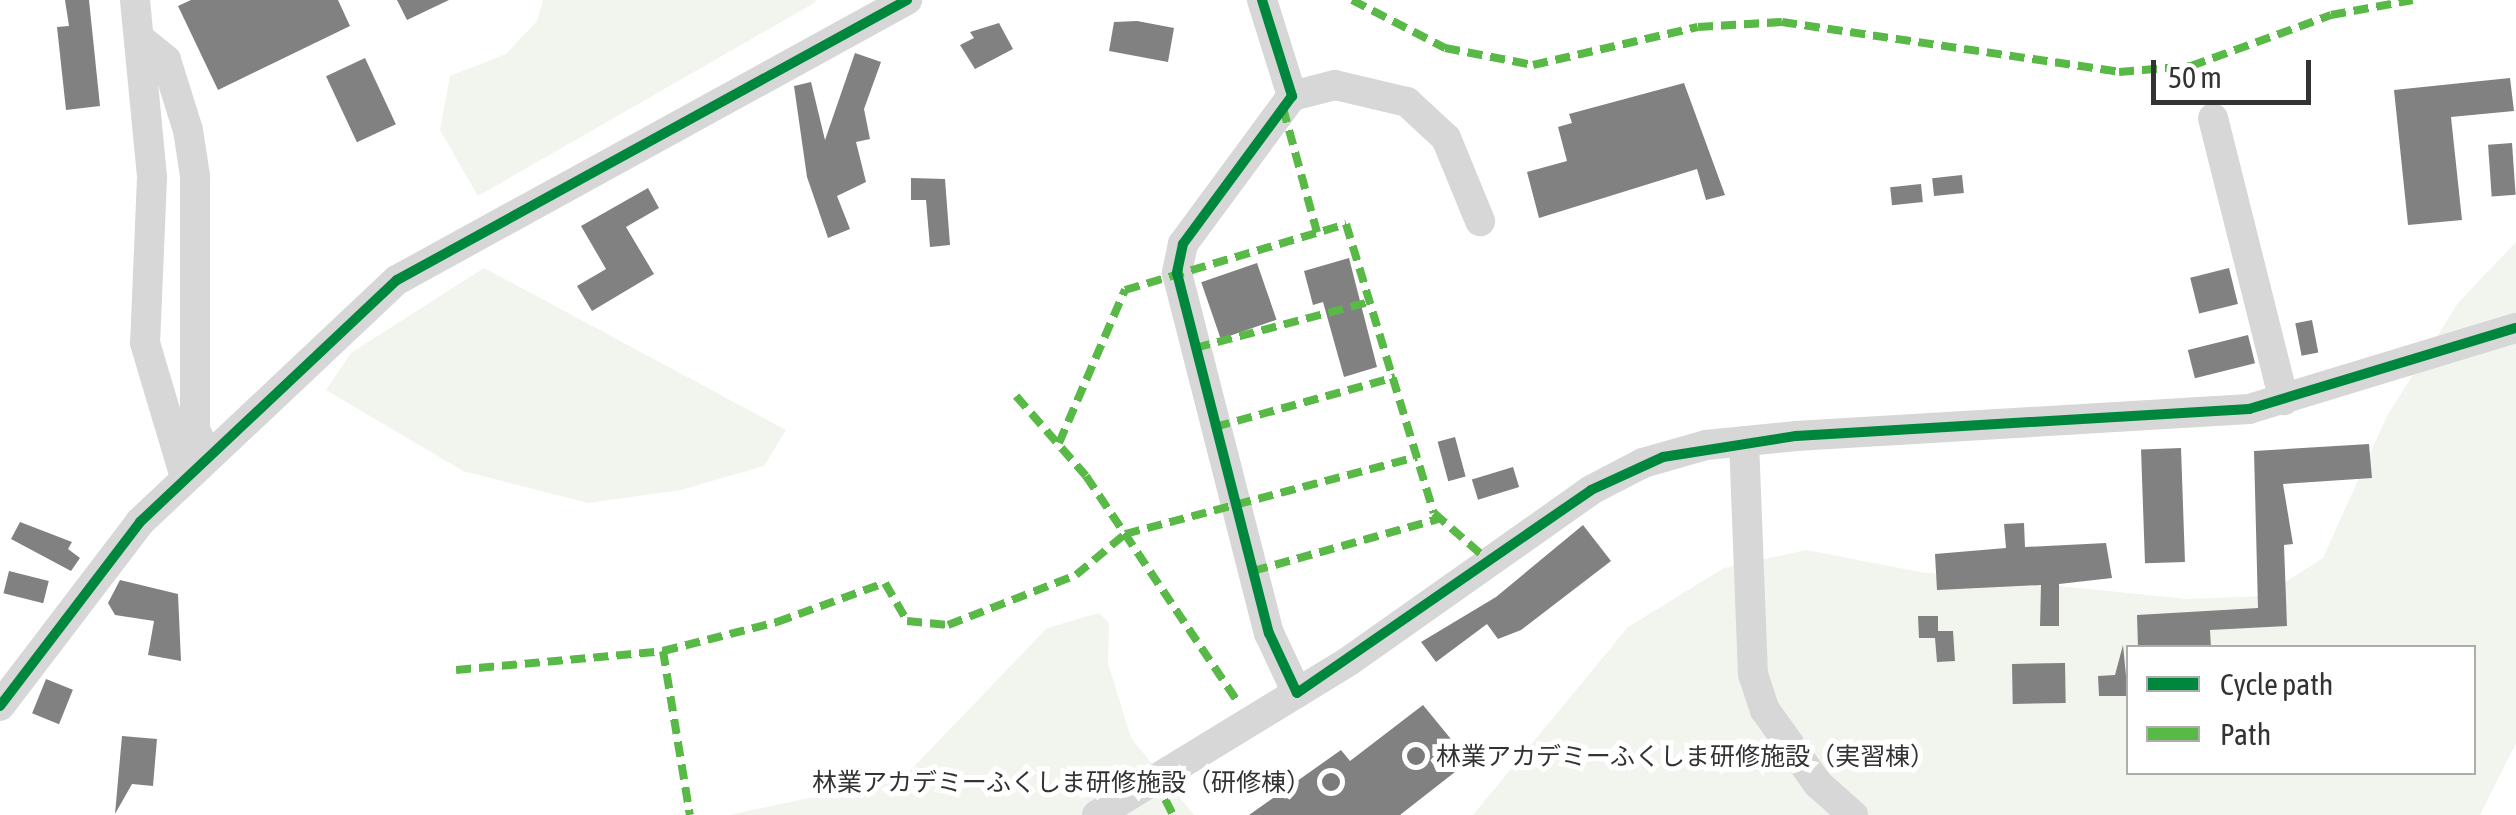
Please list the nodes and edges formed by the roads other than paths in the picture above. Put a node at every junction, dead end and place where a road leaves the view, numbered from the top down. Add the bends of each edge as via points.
1 (135, 0) edge
2 (908, 0) edge
3 (1262, 0) edge
4 (138, 38) junction
5 (1292, 96) junction
6 (2213, 118) dead end
7 (1480, 221) dead end
8 (2516, 328) edge
9 (2284, 400) junction
10 (1744, 441) junction
11 (208, 455) junction
12 (185, 477) junction
13 (1297, 693) junction
14 (0, 706) edge
15 (1097, 815) edge
16 (1852, 815) edge

1 - 4 street
2 - 11 street via 397,280
3 - 5 street
4 - 11 street via 166,60 188,130 197,236 196,430
4 - 12 street via 152,178 144,343
5 - 7 street via 1336,84 1408,102 1446,138
5 - 13 street via 1177,260 1270,633
6 - 9 street
8 - 9 street
9 - 10 street via 2168,415
10 - 13 street via 1621,472
10 - 16 street via 1753,674 1765,710 1818,784
11 - 12 street
12 - 14 street via 98,568
13 - 15 street

